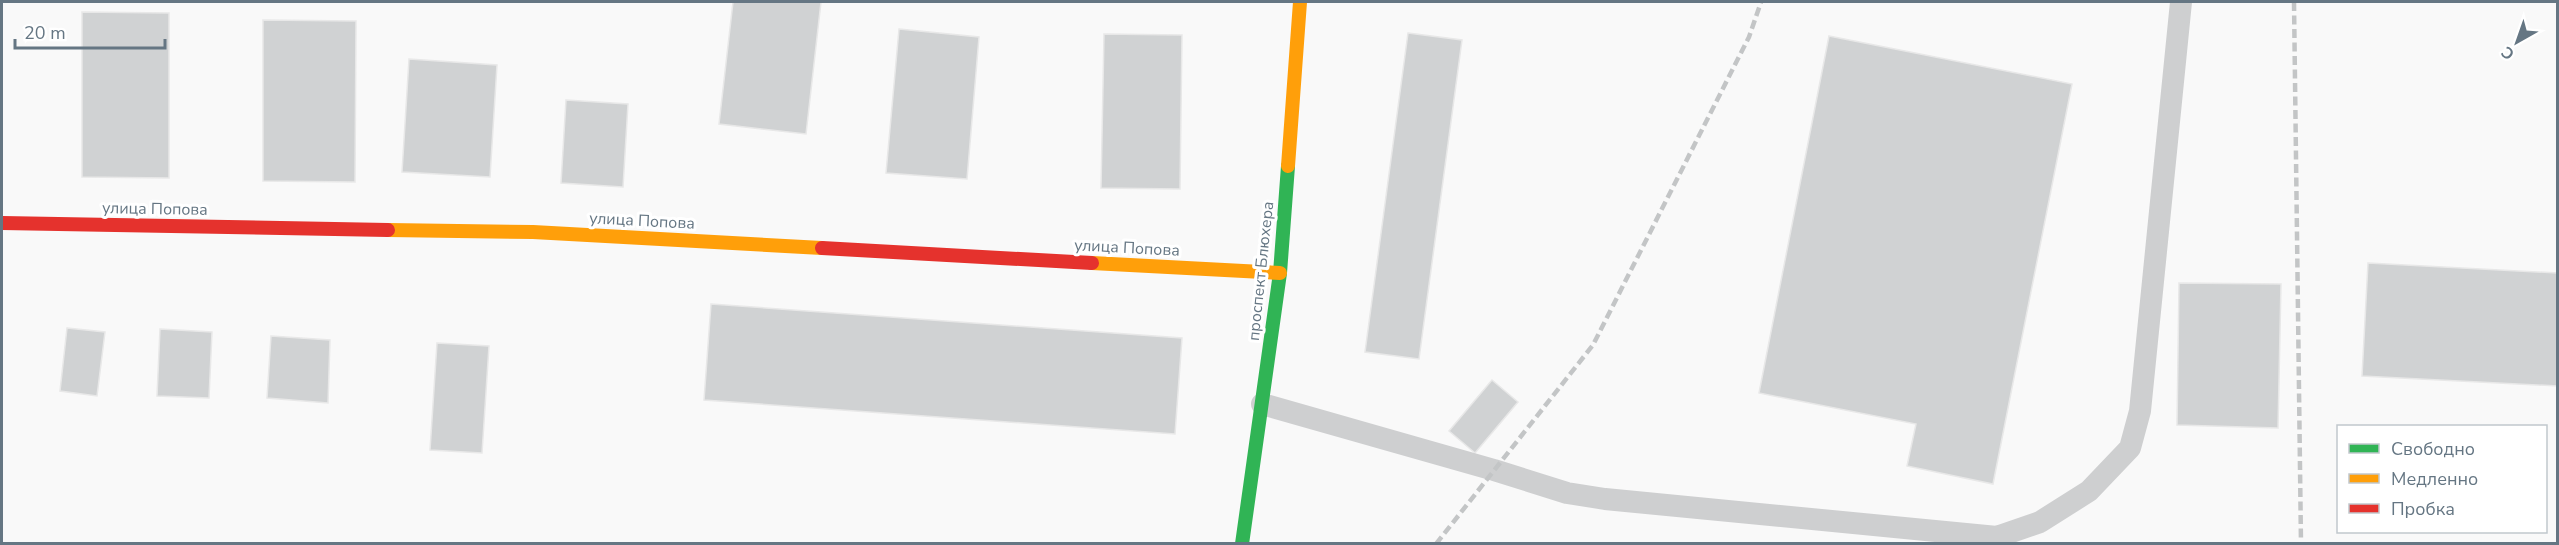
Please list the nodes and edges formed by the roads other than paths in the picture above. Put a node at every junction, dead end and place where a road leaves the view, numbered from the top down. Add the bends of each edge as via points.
1 (1300, 2) edge
2 (2181, 2) edge
3 (2, 223) edge
4 (1280, 273) junction
5 (1262, 404) junction
6 (1242, 543) edge

1 - 4 street, проспект Блюхера
2 - 5 lane via 2138,420 2130,448 2089,491 2040,522 1997,537 1605,500 1567,494
3 - 4 street, улица Попова via 533,232
4 - 5 street, проспект Блюхера
5 - 6 street, проспект Блюхера

